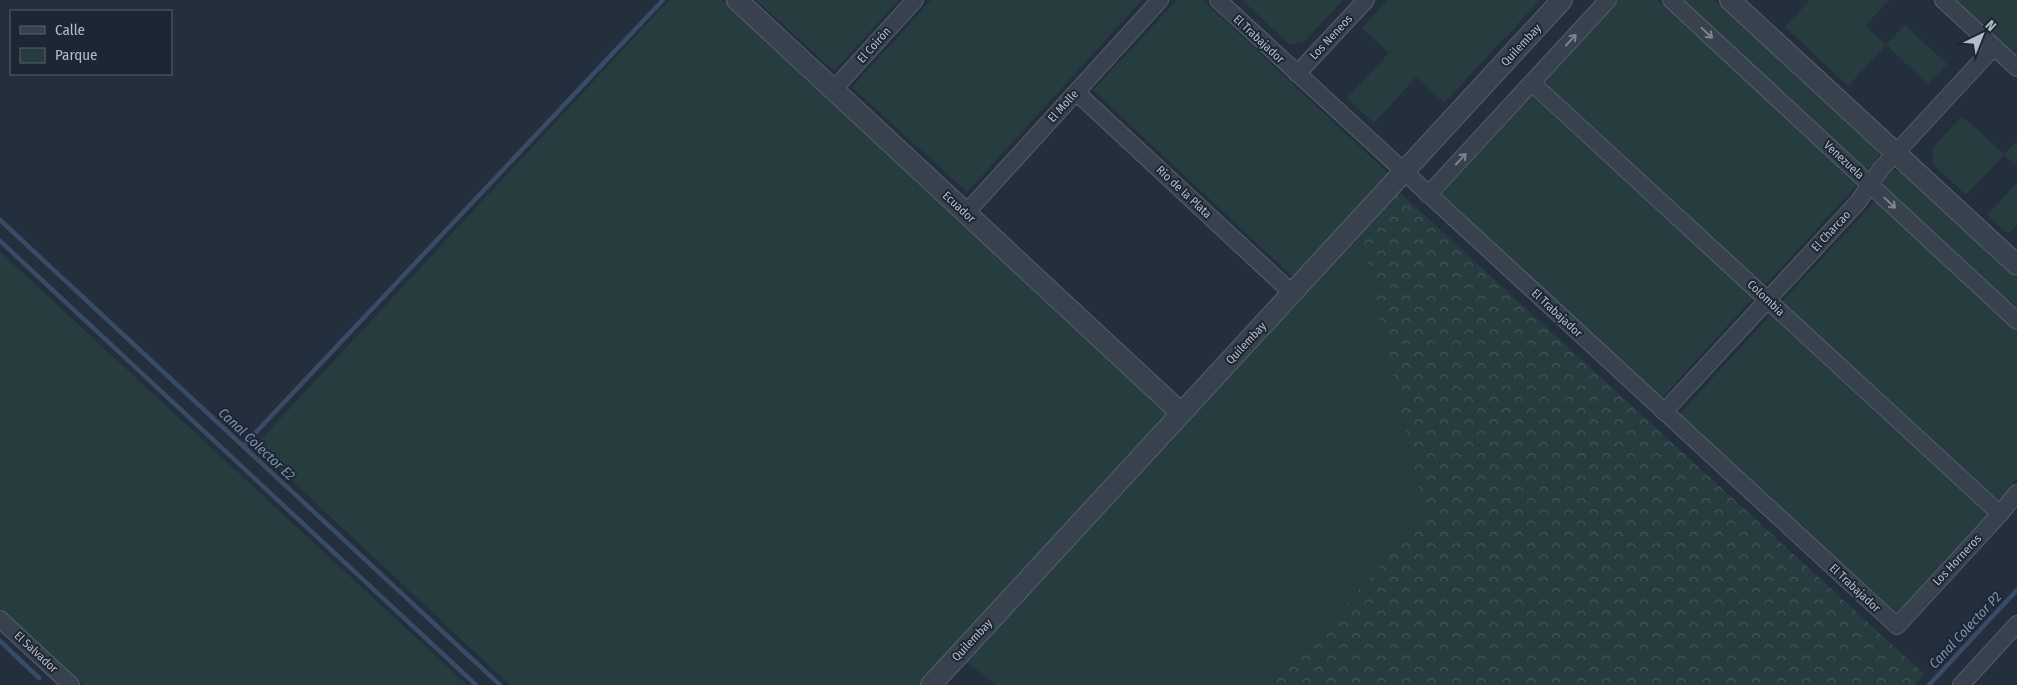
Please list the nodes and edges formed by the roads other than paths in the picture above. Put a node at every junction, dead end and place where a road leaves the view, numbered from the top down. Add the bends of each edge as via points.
1 (737, 0) edge
2 (916, 0) edge
3 (1160, 0) edge
4 (1218, 0) edge
5 (1366, 0) edge
6 (1562, 0) edge
7 (1608, 0) edge
8 (1671, 0) edge
9 (1730, 0) edge
10 (1943, 0) edge
11 (1994, 47) junction
12 (2017, 68) edge
13 (1297, 74) junction
14 (1532, 82) junction
15 (834, 90) junction
16 (1076, 92) junction
17 (1896, 153) junction
18 (1403, 172) junction
19 (1870, 185) junction
20 (1428, 195) junction
21 (966, 213) junction
22 (2017, 265) edge
23 (1292, 293) junction
24 (1768, 300) junction
25 (2017, 321) edge
26 (1664, 412) junction
27 (1181, 413) junction
28 (2017, 493) edge
29 (2000, 514) junction
30 (0, 619) edge
31 (2017, 624) edge
32 (1897, 626) joint
33 (71, 685) edge
34 (931, 685) edge
35 (1961, 685) edge

1 - 15 street, Ecuador
2 - 15 street, El Coirón
3 - 16 street, El Molle
4 - 13 street, El Trabajador
5 - 13 street, Los Neneos
6 - 18 street, Quilembay
14 -> 7 street
8 -> 19 street, Venezuela
9 - 17 street
10 - 11 street
11 - 12 street
11 - 17 street, El Charcao
13 - 18 street, El Trabajador
20 -> 14 street
14 - 24 street, Colombia
15 - 21 street, Ecuador
16 - 21 street, El Molle
16 - 23 street, Río de la Plata
17 - 19 street, El Charcao
17 - 22 street
18 - 20 street, El Trabajador
18 - 23 street, Quilembay
19 - 24 street, El Charcao
19 -> 25 street, Venezuela
20 - 26 street, El Trabajador
21 - 27 street, Ecuador
23 - 27 street, Quilembay
24 - 26 street, El Charcao
24 - 29 street, Colombia
26 - 32 street, El Trabajador
27 - 34 street, Quilembay
28 - 29 street, Los Horneros
29 - 32 street, Los Horneros
30 - 33 street, El Salvador
31 - 35 street

